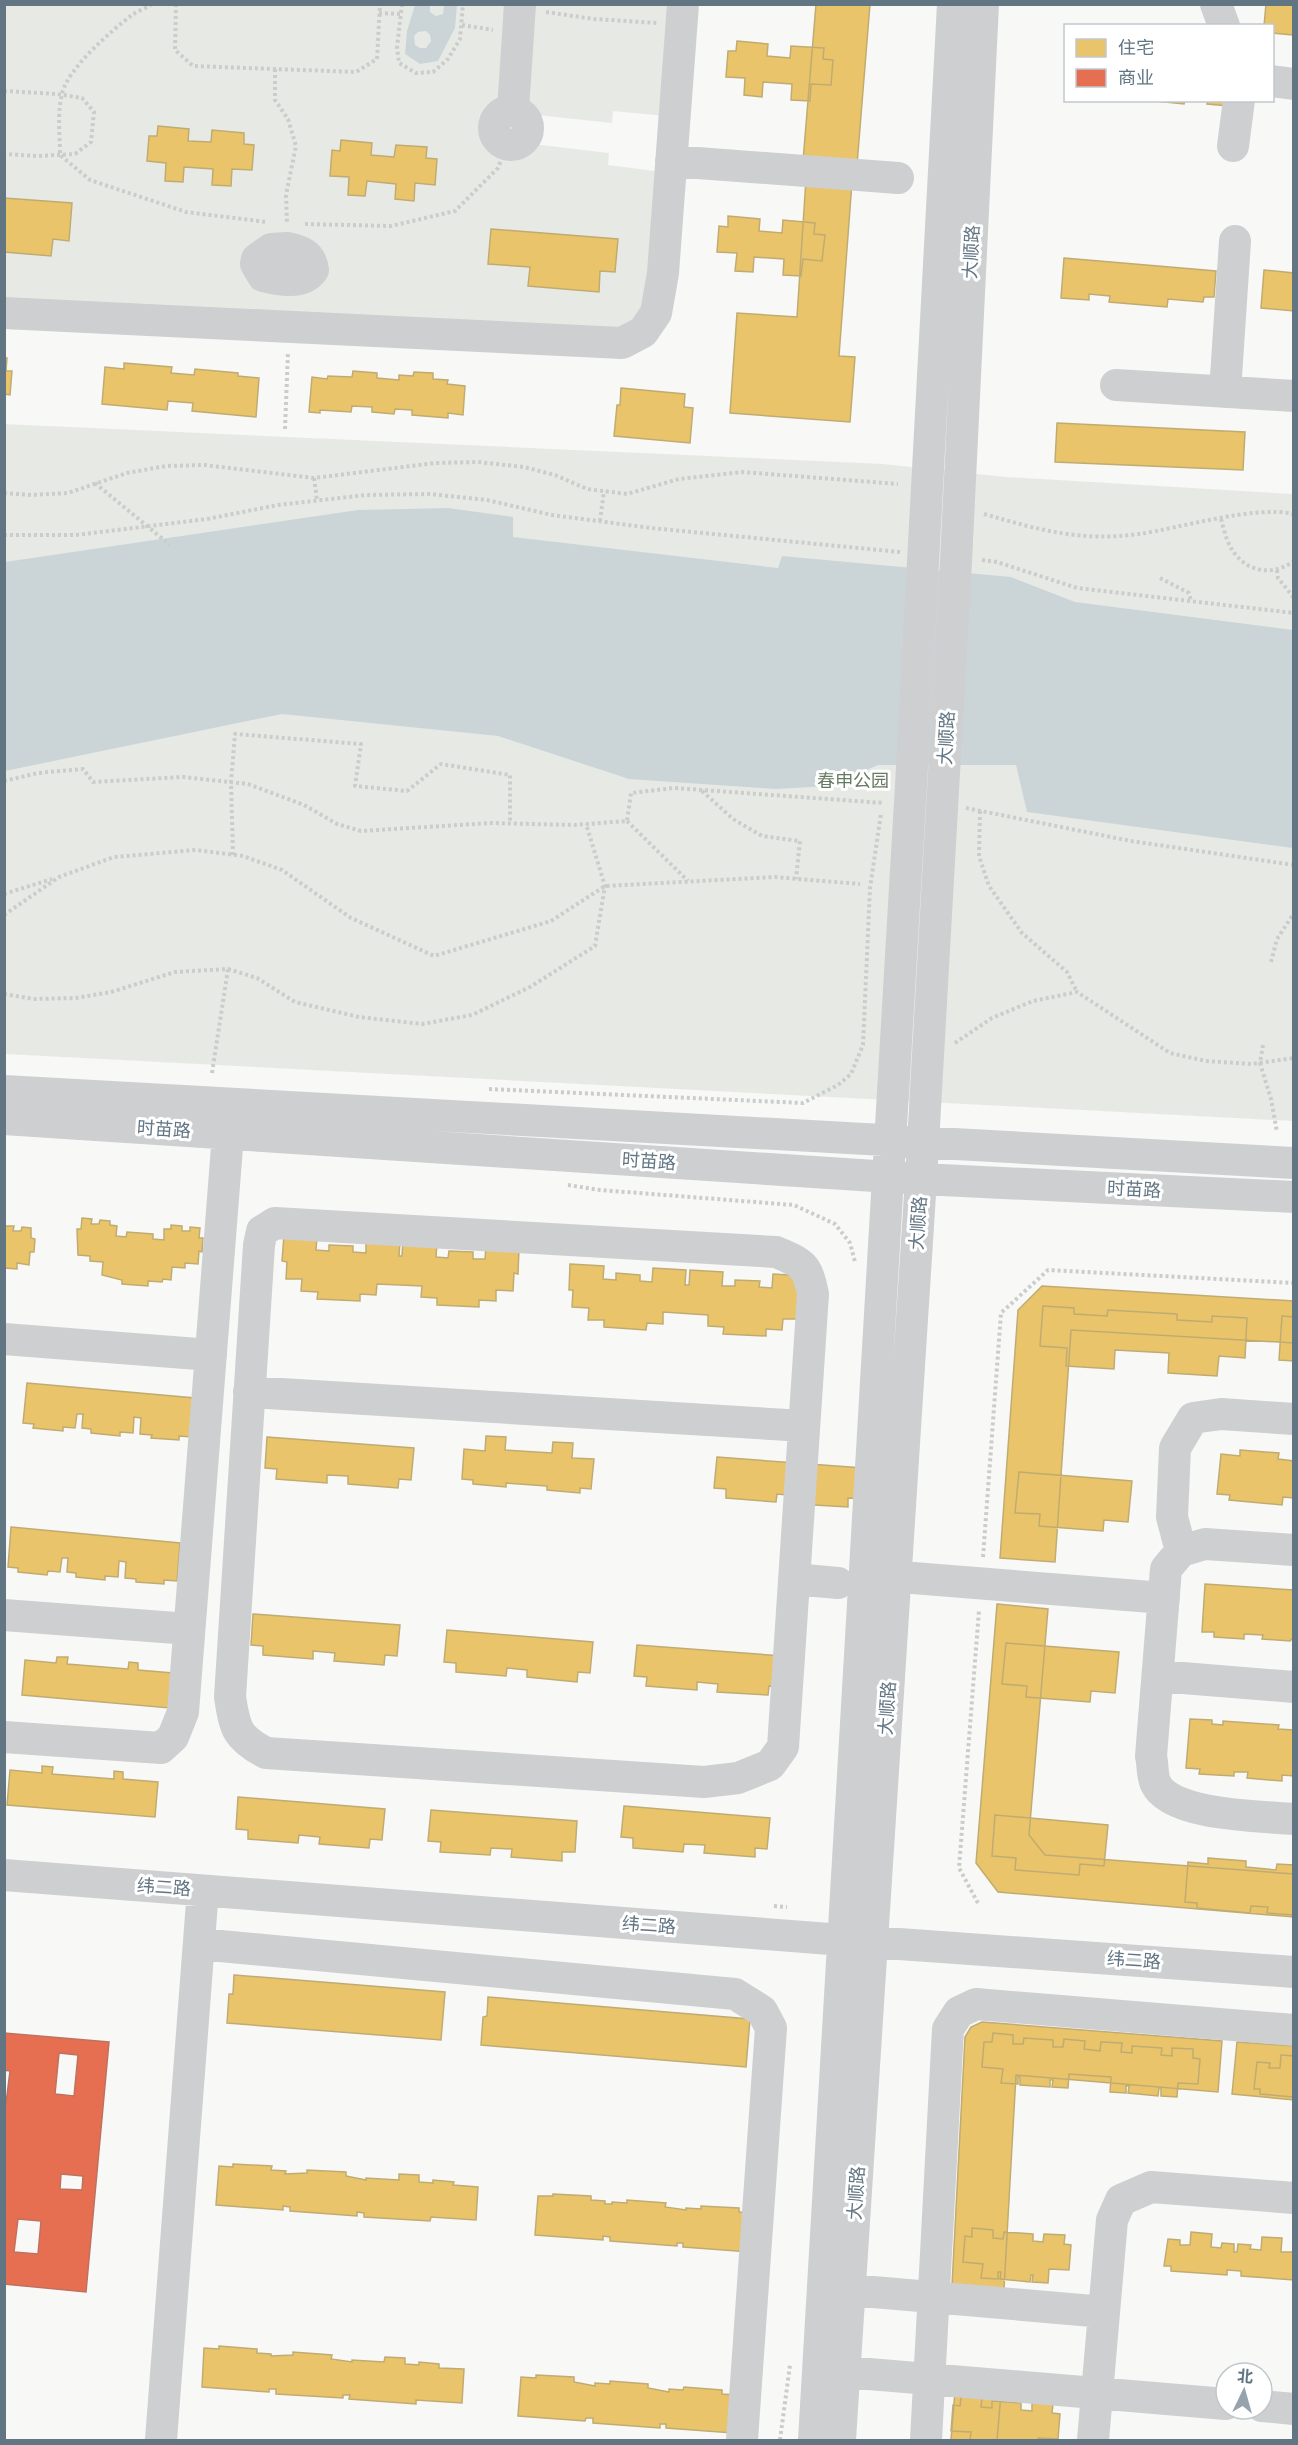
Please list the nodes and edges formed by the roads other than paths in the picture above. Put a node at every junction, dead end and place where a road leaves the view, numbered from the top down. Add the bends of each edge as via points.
1 (953, 4) edge
2 (983, 4) edge
3 (1216, 4) edge
4 (520, 7) edge
5 (683, 15) edge
6 (1223, 24) edge
7 (1274, 81) edge
8 (1293, 84) edge
9 (1239, 102) edge
10 (507, 145) road end
11 (1233, 146) dead end
12 (672, 161) junction
13 (898, 178) dead end
14 (1235, 241) dead end
15 (4, 313) edge
16 (1116, 385) dead end
17 (1225, 392) junction
18 (1293, 396) edge
19 (4, 1091) edge
20 (4, 1119) edge
21 (890, 1141) junction
22 (923, 1143) junction
23 (227, 1147) dead end
24 (1293, 1163) edge
25 (921, 1179) junction
26 (1293, 1197) edge
27 (4, 1340) edge
28 (211, 1355) junction
29 (249, 1392) junction
30 (1293, 1419) edge
31 (804, 1426) junction
32 (1293, 1550) edge
33 (1181, 1551) junction
34 (913, 1578) dead end
35 (794, 1579) junction
36 (838, 1583) dead end
37 (1164, 1598) junction
38 (4, 1615) edge
39 (189, 1629) junction
40 (1158, 1677) junction
41 (1293, 1687) edge
42 (4, 1737) edge
43 (1293, 1819) edge
44 (4, 1875) edge
45 (202, 1902) dead end
46 (857, 1940) junction
47 (199, 1944) junction
48 (1293, 1972) edge
49 (1293, 2030) edge
50 (1293, 2198) edge
51 (850, 2290) junction
52 (933, 2297) junction
53 (1104, 2312) junction
54 (845, 2372) junction
55 (930, 2380) junction
56 (1097, 2394) junction
57 (1214, 2403) edge
58 (1274, 2407) edge
59 (1293, 2409) edge
60 (161, 2440) edge
61 (742, 2440) edge
62 (814, 2440) edge
63 (840, 2440) edge
64 (926, 2440) edge
65 (1093, 2440) edge

1 - 21 street, 大顺路
2 - 22 street, 大顺路 via 965,561 952,796
3 - 6 street
4 - 10 street via 513,111 527,119 529,130 523,140
5 - 12 street
7 - 8 street
9 - 11 street
12 - 13 street
12 - 15 street via 656,313 643,332 622,343
14 - 17 street
16 - 17 street
17 - 18 street
19 - 21 street, 时苗路
20 - 25 street, 时苗路
21 - 22 street, 时苗路
21 - 46 street, 大顺路
22 - 24 street, 时苗路
22 - 25 street, 大顺路
23 - 28 street
25 - 26 street, 时苗路
25 - 46 street, 大顺路
27 - 28 street
28 - 39 street
29 - 31 street
29 - 31 street via 259,1245 262,1231 275,1223 535,1228 776,1252 797,1260 809,1274 813,1294
29 - 35 street via 230,1697 234,1724 248,1743 266,1753 704,1782 738,1778 770,1765 783,1746
30 - 33 street via 1221,1414 1193,1418 1175,1448 1172,1517
31 - 35 street
32 - 33 street via 1206,1544
33 - 37 street via 1166,1569
34 - 37 street
35 - 36 street
37 - 40 street
38 - 39 street
39 - 42 street via 183,1712 173,1737 161,1748
40 - 41 street
40 - 43 street via 1151,1756 1156,1785 1173,1802 1208,1810
44 - 46 street, 纬二路
45 - 47 street
46 - 48 street, 纬二路
46 - 51 street, 大顺路
46 - 62 street, 大顺路
47 - 60 street
47 - 61 street via 735,1994 762,2010 771,2028
49 - 52 street via 976,2004 959,2012 948,2029
50 - 53 street via 1151,2187 1121,2200 1112,2220
51 - 52 street
51 - 54 street, 大顺路
52 - 53 street
52 - 55 street
53 - 56 street
54 - 55 street
54 - 63 street, 大顺路
55 - 56 street
55 - 64 street
56 - 57 street
56 - 65 street
58 - 59 street

